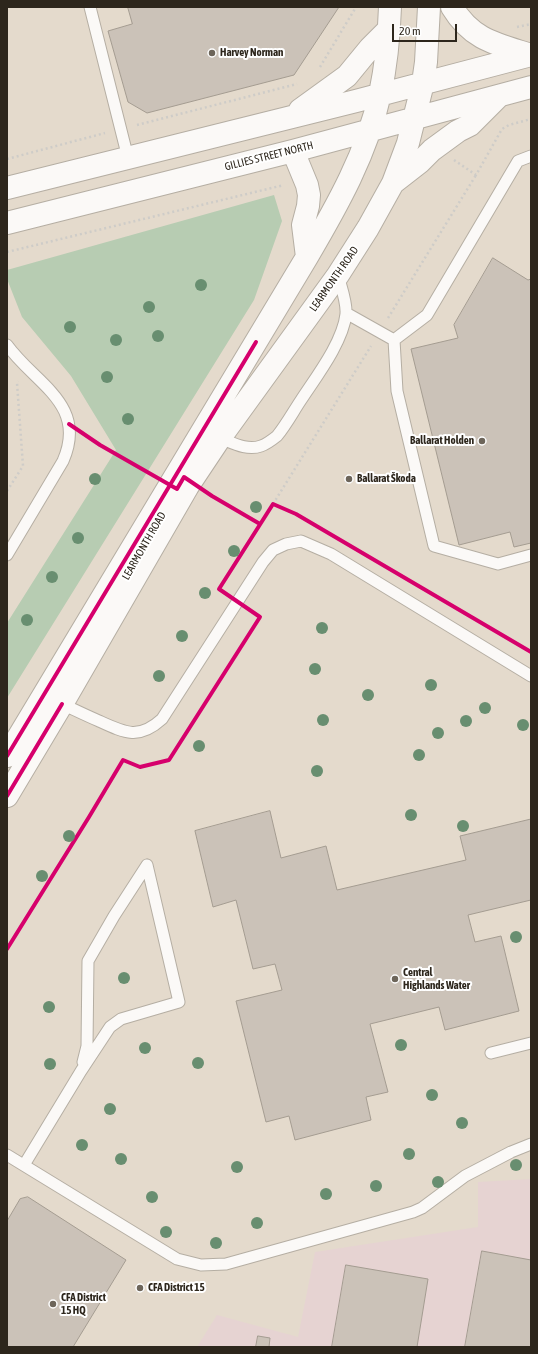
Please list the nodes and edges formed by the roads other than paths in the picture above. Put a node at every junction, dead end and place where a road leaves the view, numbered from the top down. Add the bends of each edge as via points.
1 (90, 7) edge
2 (390, 7) edge
3 (429, 7) edge
4 (452, 7) edge
5 (389, 29) junction
6 (531, 55) edge
7 (423, 83) junction
8 (531, 87) edge
9 (380, 95) junction
10 (501, 96) junction
11 (291, 117) junction
12 (415, 118) junction
13 (370, 130) junction
14 (293, 151) junction
15 (531, 156) edge
16 (128, 158) junction
17 (393, 183) junction
18 (7, 188) edge
19 (7, 223) edge
20 (307, 257) junction
21 (338, 275) junction
22 (346, 313) junction
23 (394, 340) junction
24 (7, 345) edge
25 (220, 438) junction
26 (7, 555) edge
27 (531, 555) edge
28 (531, 676) edge
29 (53, 699) junction
30 (7, 756) edge
31 (7, 796) edge
32 (531, 1043) edge
33 (491, 1053) dead end
34 (81, 1071) junction
35 (531, 1144) edge
36 (7, 1155) edge
37 (24, 1165) junction

1 - 16 lane
2 - 5 main road, LEARMONTH ROAD
3 - 7 main road, LEARMONTH ROAD
4 - 6 main road via 467,26 483,39
5 - 9 main road, LEARMONTH ROAD
5 - 11 main road via 347,76
6 - 7 main road
7 - 9 main road
7 - 12 main road, LEARMONTH ROAD
8 - 10 main road, GILLIES STREET NORTH
9 - 11 main road
9 - 13 main road, LEARMONTH ROAD
10 - 12 main road, GILLIES STREET NORTH
10 - 17 main road via 470,125 432,150
11 - 16 main road
12 - 13 main road, GILLIES STREET NORTH
12 - 17 main road, LEARMONTH ROAD
13 - 14 main road, GILLIES STREET NORTH
13 - 20 main road, LEARMONTH ROAD via 335,208
14 - 19 main road, GILLIES STREET NORTH
14 - 20 main road via 309,195 303,225
15 - 23 lane via 518,161 427,316
16 - 18 main road
17 - 21 main road, LEARMONTH ROAD
20 - 29 main road, LEARMONTH ROAD
21 - 22 lane
21 - 25 main road, LEARMONTH ROAD
22 - 23 lane
22 - 25 lane via 339,339 275,437 263,445 248,447
23 - 27 lane via 398,391 434,546 498,564
24 - 26 lane via 58,399 67,417 69,431 63,461
25 - 29 main road, LEARMONTH ROAD
28 - 29 lane via 331,554 301,541 273,550 263,562 162,719 152,728 137,733 122,732
29 - 30 main road, LEARMONTH ROAD
29 - 31 main road, LEARMONTH ROAD
32 - 33 lane
34 - 34 lane via 86,1046 88,961 147,865 179,1002 117,1021 110,1027
34 - 37 lane
35 - 37 lane via 465,1176 413,1212 226,1264 201,1265 177,1259
36 - 37 lane

